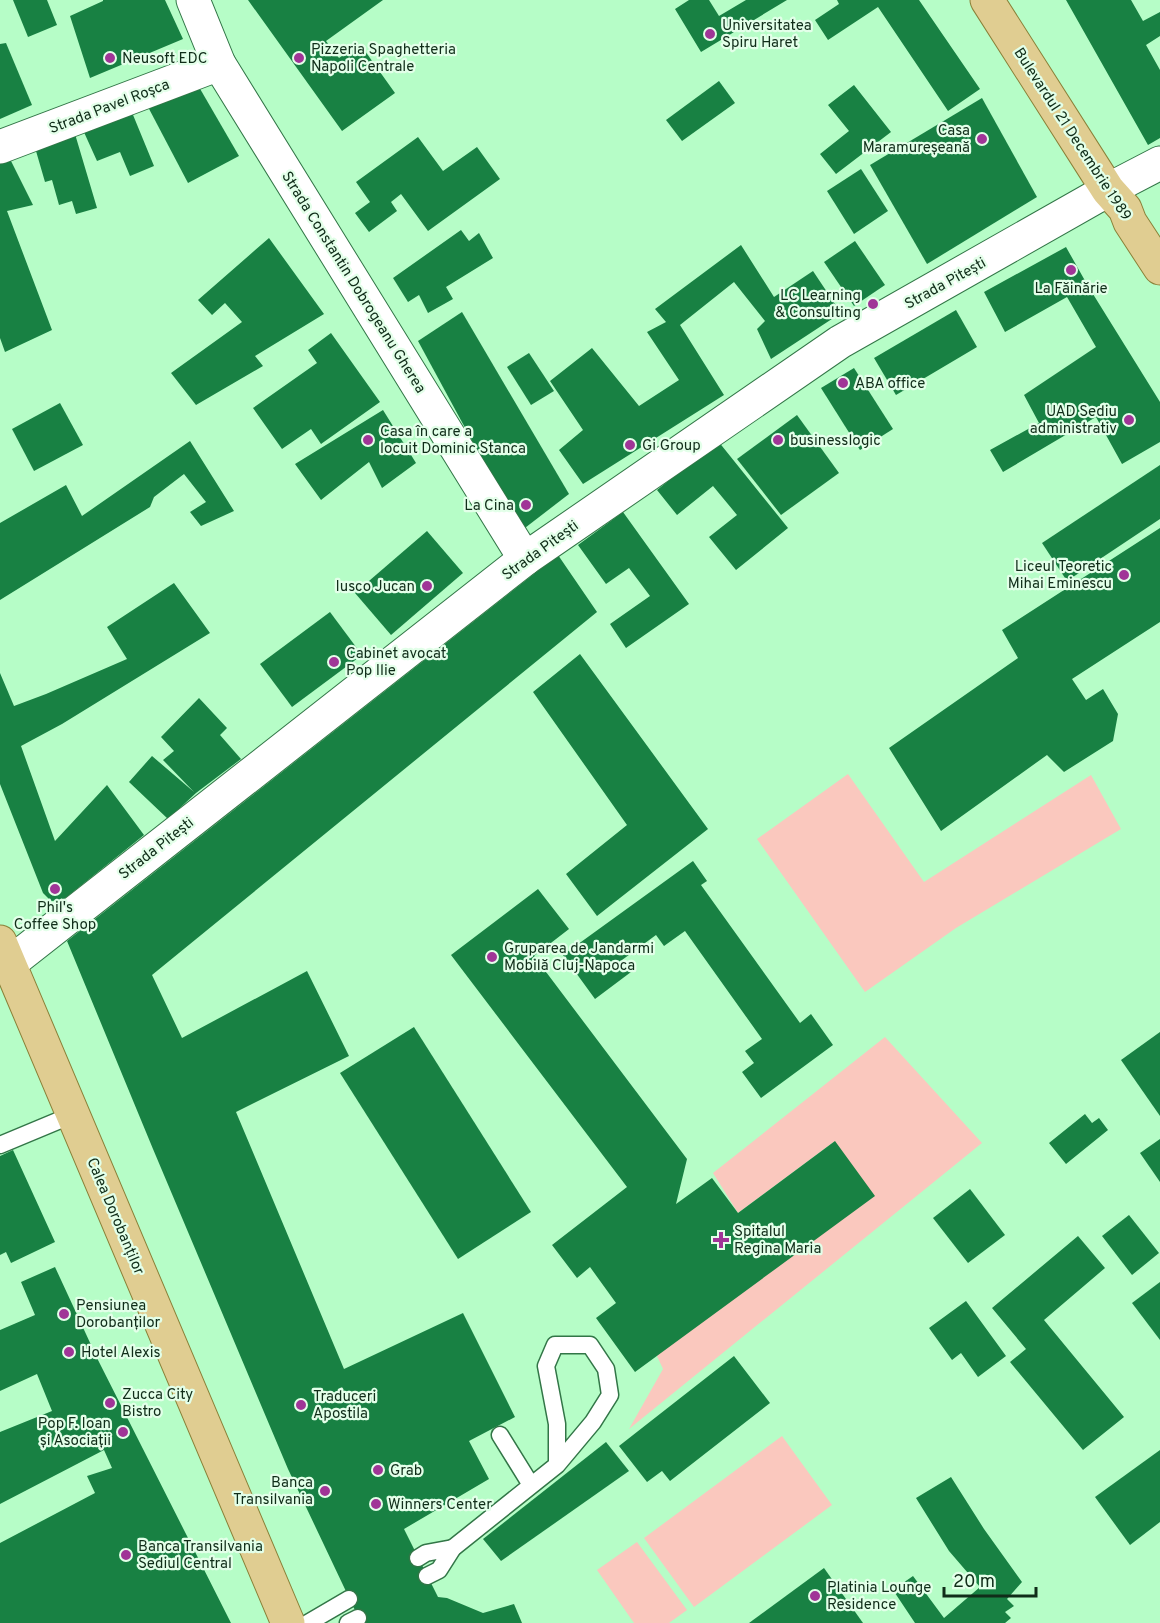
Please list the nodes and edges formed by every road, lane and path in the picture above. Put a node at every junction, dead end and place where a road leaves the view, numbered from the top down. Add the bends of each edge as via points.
1 (193, 0) edge
2 (987, 0) edge
3 (219, 64) junction
4 (0, 147) edge
5 (1160, 163) edge
6 (1108, 190) junction
7 (1160, 268) edge
8 (525, 559) junction
9 (4, 953) edge
10 (72, 1115) junction
11 (0, 1145) edge
12 (500, 1435) dead end
13 (557, 1465) junction
14 (531, 1485) junction
15 (453, 1548) junction
16 (418, 1558) dead end
17 (428, 1576) dead end
18 (349, 1599) dead end
19 (288, 1623) edge
20 (308, 1623) edge

1 - 3 street, Strada Constantin Dobrogeanu Gherea
2 - 6 main road, Bulevardul 21 Decembrie 1989
3 - 4 street, Strada Pavel Roșca
3 - 8 street, Strada Constantin Dobrogeanu Gherea
5 - 6 street, Strada Pitești
6 - 7 main road, Bulevardul 21 Decembrie 1989 via 1125,209
6 - 8 street, Strada Pitești via 840,342
8 - 9 street, Strada Pitești
9 - 10 main road, Calea Dorobanților
10 - 11 lane
10 - 19 main road, Calea Dorobanților
12 - 14 lane
13 - 13 lane via 610,1395 606,1369 590,1345 555,1345 546,1366 557,1424
13 - 14 lane
14 - 15 lane
15 - 16 lane
15 - 17 lane via 439,1570
18 - 20 lane

